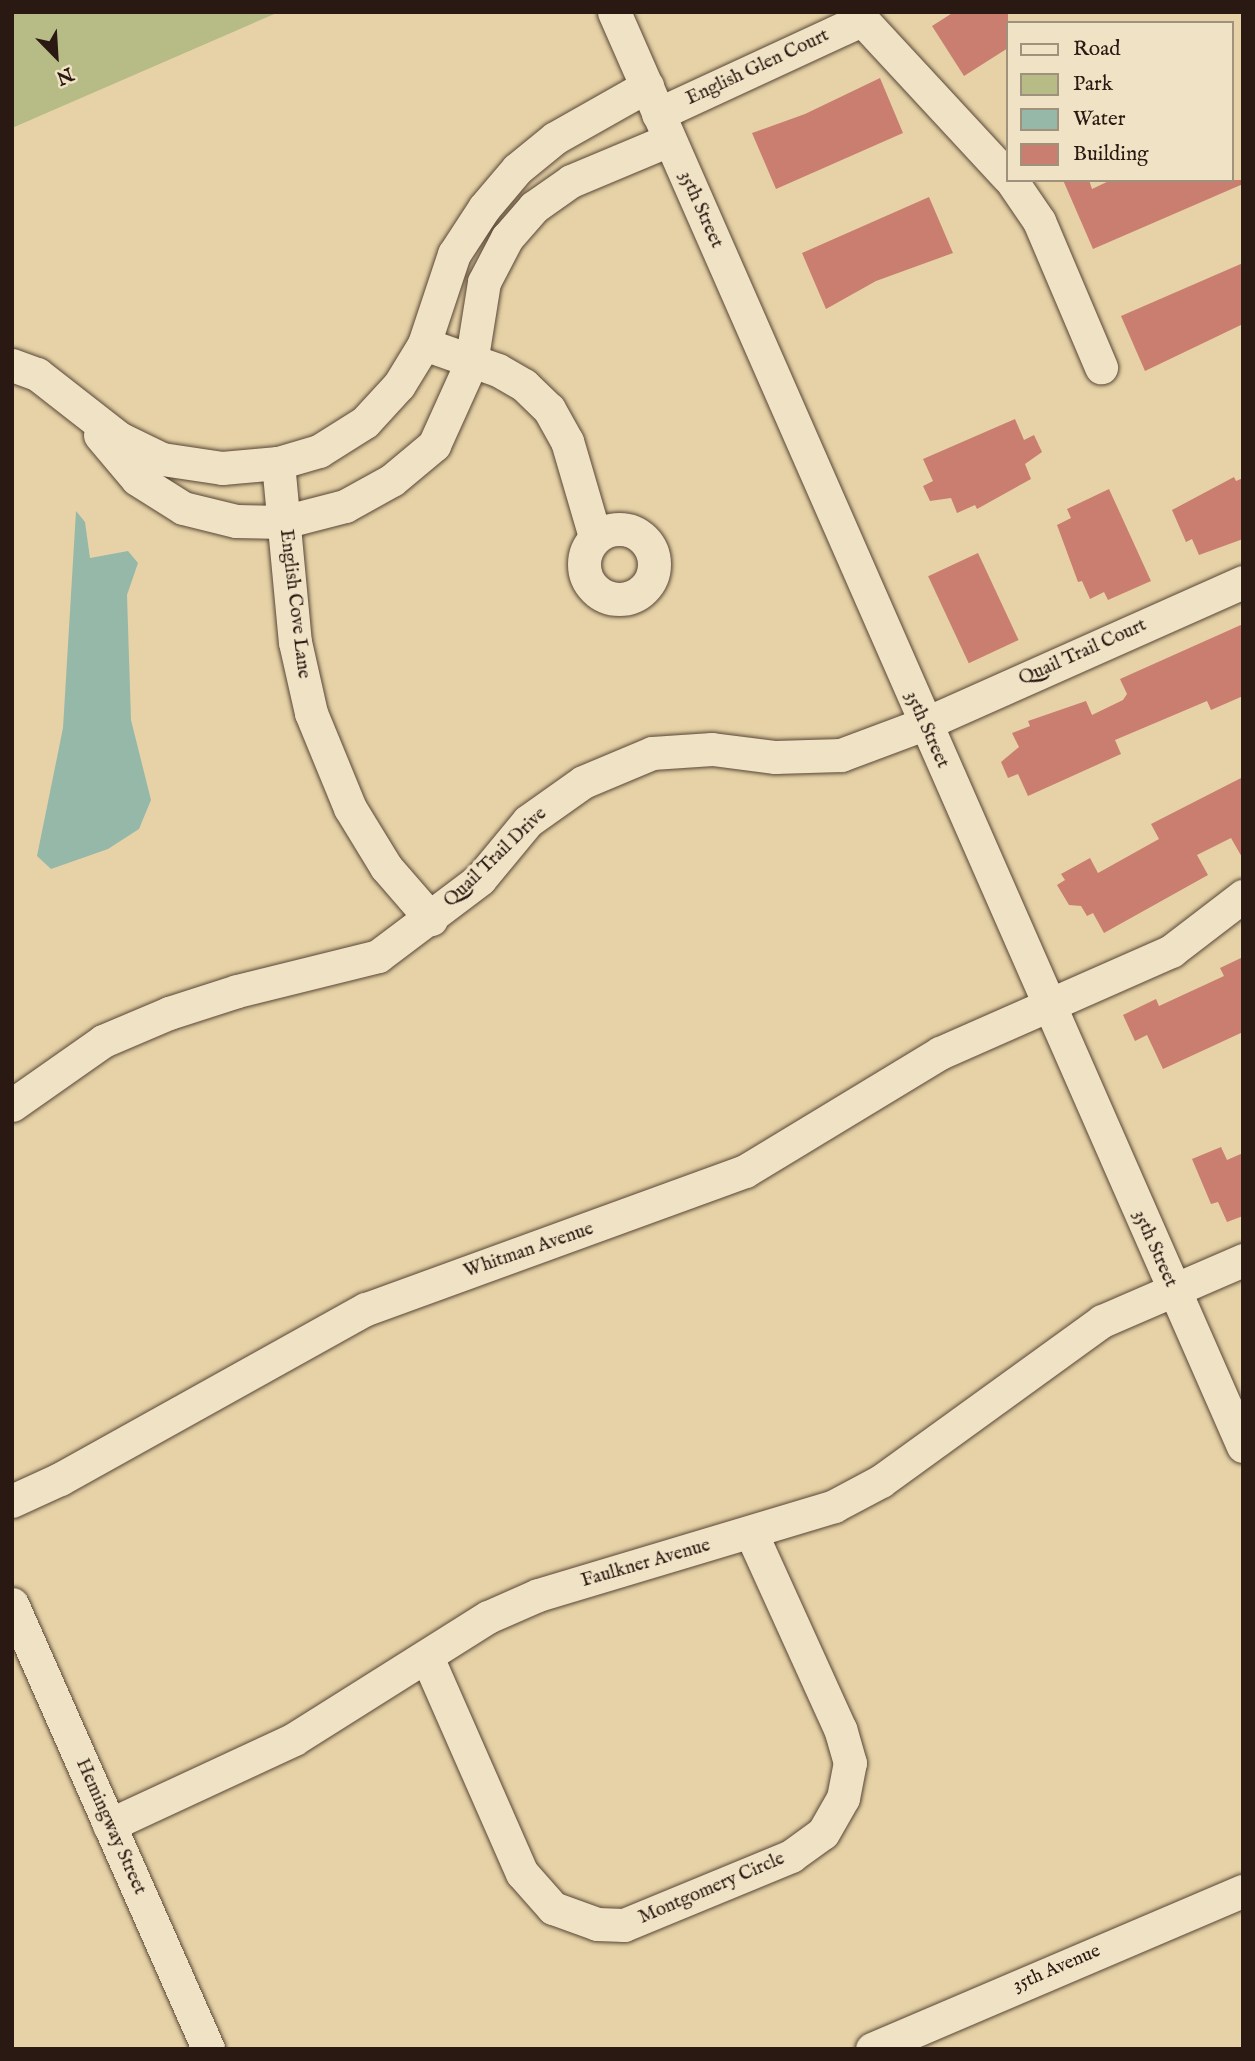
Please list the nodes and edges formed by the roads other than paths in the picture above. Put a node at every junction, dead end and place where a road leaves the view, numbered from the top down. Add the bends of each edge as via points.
1 (614, 12) edge
2 (857, 17) edge
3 (658, 113) junction
4 (1006, 175) edge
5 (1012, 182) edge
6 (424, 344) junction
7 (471, 363) junction
8 (12, 365) edge
9 (1101, 367) dead end
10 (76, 406) junction
11 (278, 463) junction
12 (283, 522) junction
13 (596, 537) dead end
14 (1243, 582) edge
15 (924, 724) junction
16 (1243, 896) edge
17 (431, 919) junction
18 (1048, 1007) junction
19 (12, 1105) edge
20 (1243, 1260) edge
21 (1172, 1290) junction
22 (1243, 1446) edge
23 (12, 1501) edge
24 (751, 1533) junction
25 (12, 1604) edge
26 (427, 1657) junction
27 (109, 1825) junction
28 (1243, 1891) edge
29 (208, 2049) edge
30 (872, 2049) edge

1 - 3 street, 35th Street
2 - 3 street, English Glen Court
2 - 4 street, English Glen Court
3 - 6 street via 555,138 517,169 454,254
3 - 7 street via 534,207 507,238 484,282
3 - 15 street, 35th Street
5 - 9 street, English Glen Court via 1039,221
6 - 7 street
6 - 11 street via 400,385 365,422 319,452
7 - 12 street via 434,444 391,480 345,506
7 - 13 street via 524,385 549,409 567,441
8 - 10 street via 37,374
10 - 11 street via 119,439 162,459 222,468
10 - 12 street via 137,479 183,508 236,521
11 - 12 street, English Cove Lane
12 - 17 street, English Cove Lane via 295,642 322,746 350,808 386,867
14 - 15 street, Quail Trail Court
15 - 17 street, Quail Trail Drive via 841,755 775,757 712,749 652,753 583,782 528,821 480,880
15 - 18 street, 35th Street
16 - 18 street, Whitman Avenue via 1171,951
17 - 19 street, Quail Trail Drive via 378,956 237,990 103,1041
18 - 21 street, 35th Street
18 - 23 street, Whitman Avenue via 904,1072 745,1171 366,1309 323,1329 97,1459
20 - 21 street, Faulkner Avenue
21 - 22 street, 35th Street
21 - 24 street, Faulkner Avenue via 1091,1328 881,1481 834,1506
24 - 26 street, Faulkner Avenue via 538,1595 488,1617
24 - 26 street, Montgomery Circle via 840,1728 850,1763 842,1798 823,1833 792,1856 624,1925 597,1924 553,1908 522,1873
25 - 27 street, Hemingway Street
26 - 27 street, Faulkner Avenue via 270,1752
27 - 29 street, Hemingway Street
28 - 30 street, 35th Avenue

